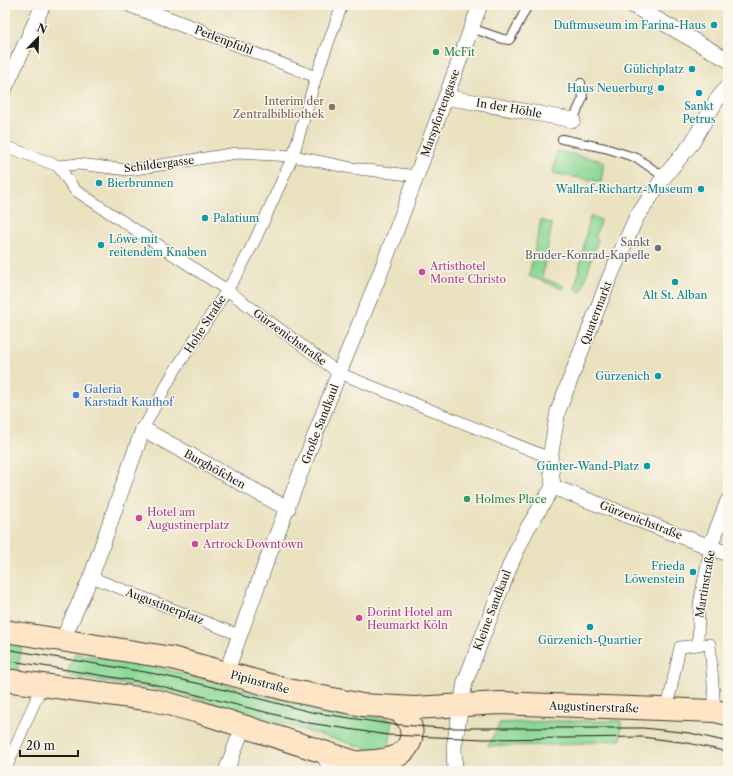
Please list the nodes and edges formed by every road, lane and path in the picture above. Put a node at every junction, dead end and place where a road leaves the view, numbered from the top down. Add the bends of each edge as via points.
1 (43, 5) edge
2 (131, 5) edge
3 (342, 5) edge
4 (480, 5) edge
5 (528, 5) edge
6 (632, 5) edge
7 (471, 28) junction
8 (202, 32) joint
9 (728, 60) edge
10 (316, 77) junction
11 (581, 83) dead end
12 (728, 86) edge
13 (5, 88) edge
14 (446, 98) junction
15 (573, 120) joint
16 (562, 139) dead end
17 (5, 146) edge
18 (293, 156) junction
19 (58, 166) junction
20 (417, 176) junction
21 (664, 177) junction
22 (227, 290) junction
23 (339, 373) junction
24 (143, 429) junction
25 (550, 458) junction
26 (553, 487) junction
27 (728, 501) edge
28 (288, 509) junction
29 (710, 547) junction
30 (728, 554) edge
31 (91, 577) junction
32 (5, 622) edge
33 (5, 632) edge
34 (27, 635) junction
35 (62, 640) junction
36 (233, 641) junction
37 (698, 645) junction
38 (226, 673) junction
39 (5, 680) edge
40 (42, 685) junction
41 (460, 705) junction
42 (388, 708) junction
43 (667, 709) junction
44 (721, 712) edge
45 (243, 727) junction
46 (322, 752) junction
47 (355, 763) junction
48 (5, 771) edge
49 (226, 771) edge
50 (332, 771) edge
51 (383, 771) edge
52 (455, 771) edge

1 - 13 street
2 - 8 street, Perlenpfuhl
3 - 10 street, Hohe Straße
4 - 7 street, Marspfortengasse
5 - 7 lane via 509,40
6 - 9 street
7 - 14 street, Marspfortengasse
8 - 10 street, Perlenpfuhl
10 - 18 street, Hohe Straße
11 - 15 lane via 583,98
12 - 21 street via 716,101 692,143
14 - 15 street, In der Höhle
14 - 20 street, Marspfortengasse
16 - 21 lane via 637,158
17 - 19 street, Schildergasse
18 - 19 street, Schildergasse via 237,153 128,170 79,164
18 - 20 street via 351,168
18 - 22 street, Hohe Straße via 256,238
19 - 22 street, Gürzenichstraße via 75,190
20 - 23 street, Große Sandkaul
21 - 25 street, Quatermarkt via 636,218 609,279 558,411
22 - 23 street, Gürzenichstraße
22 - 24 street, Hohe Straße via 172,375
23 - 25 street, Gürzenichstraße
23 - 28 street, Große Sandkaul
24 - 28 street, Burghöfchen
24 - 31 street, Hohe Straße
25 - 26 street
26 - 29 street, Gürzenichstraße
26 - 41 street, Kleine Sandkaul via 527,529 511,563 465,682
27 - 29 street, Martinstraße
28 - 36 street, Große Sandkaul
29 - 30 street, Gürzenichstraße
29 - 37 street, Martinstraße via 699,604
31 - 35 street, Hohe Straße
31 - 36 street, Augustinerplatz
32 - 34 lane
33 - 34 main road, Pipinstraße
34 - 35 main road, Pipinstraße
35 - 38 main road, Pipinstraße via 172,658
36 - 38 street, Große Sandkaul
37 - 43 street via 680,647
37 - 44 street via 710,644
38 - 42 main road, Pipinstraße via 312,695
39 - 40 main road
40 - 45 main road via 153,700
40 - 48 street
41 - 42 main road, Pipinstraße
41 - 43 main road, Augustinerstraße via 499,703
41 - 52 street, Kleine Sandkaul via 454,747
42 - 47 main road via 400,711 408,719 412,731 410,744 398,756
43 - 44 main road, Augustinerstraße
45 - 46 main road
45 - 49 street
46 - 47 main road
46 - 50 street
47 - 51 main road

